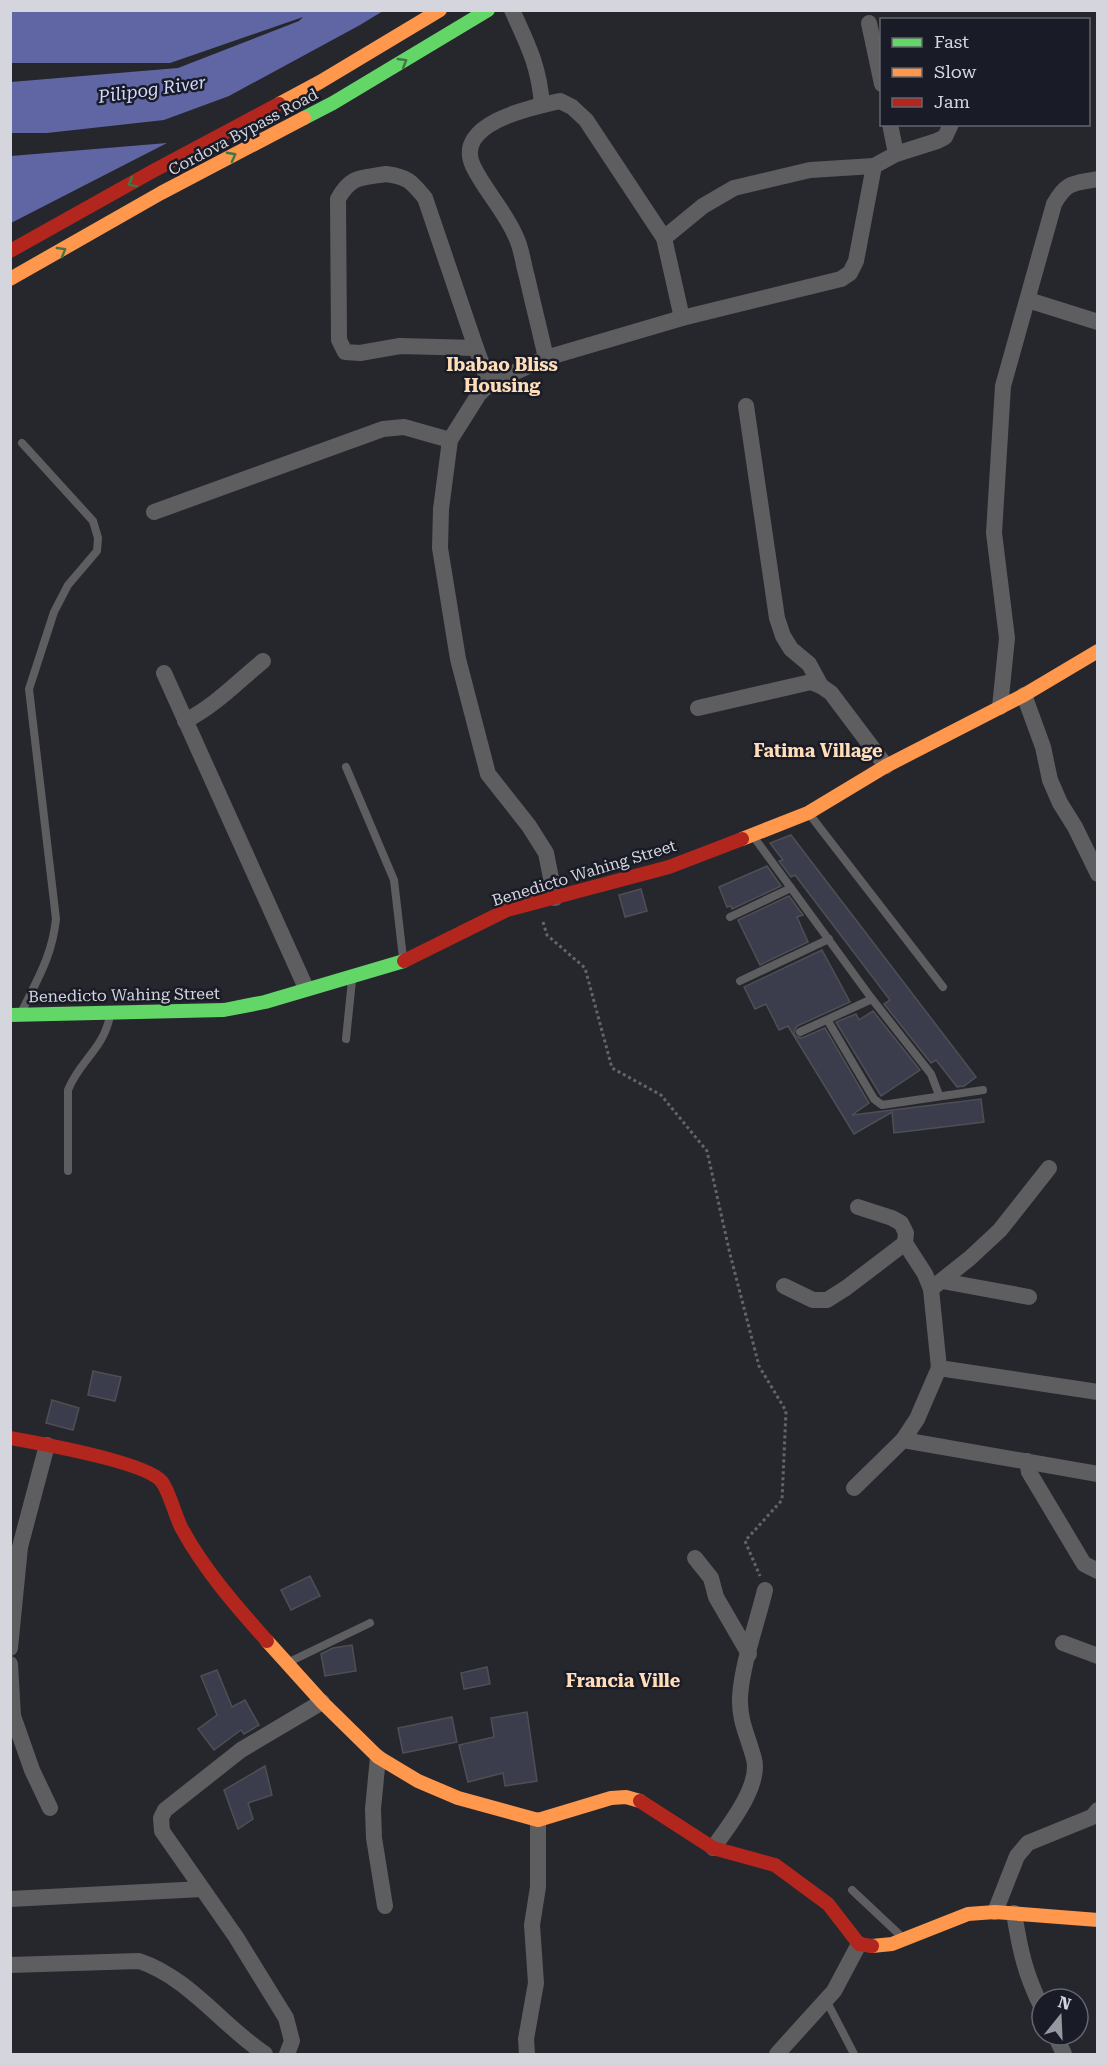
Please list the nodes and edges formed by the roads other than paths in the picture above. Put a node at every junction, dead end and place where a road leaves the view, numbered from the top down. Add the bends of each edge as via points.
1 (440, 10) edge
2 (488, 10) edge
3 (512, 10) edge
4 (869, 23) dead end
5 (880, 75) edge
6 (320, 82) junction
7 (333, 104) junction
8 (543, 105) junction
9 (890, 126) edge
10 (950, 126) edge
11 (896, 154) junction
12 (874, 166) junction
13 (1098, 180) edge
14 (664, 238) junction
15 (10, 251) edge
16 (10, 279) edge
17 (1028, 300) junction
18 (682, 318) junction
19 (1098, 322) edge
20 (476, 348) junction
21 (546, 358) junction
22 (489, 384) junction
23 (746, 406) dead end
24 (450, 440) junction
25 (22, 443) dead end
26 (154, 512) dead end
27 (1098, 651) edge
28 (263, 662) dead end
29 (164, 673) dead end
30 (821, 686) junction
31 (1024, 694) junction
32 (1000, 707) junction
33 (698, 708) dead end
34 (185, 721) junction
35 (886, 766) junction
36 (346, 767) dead end
37 (808, 813) junction
38 (753, 835) junction
39 (1098, 874) edge
40 (791, 888) junction
41 (547, 900) junction
42 (730, 917) dead end
43 (829, 939) junction
44 (403, 961) junction
45 (353, 976) junction
46 (740, 981) dead end
47 (943, 987) dead end
48 (306, 988) junction
49 (872, 999) junction
50 (111, 1013) junction
51 (16, 1014) edge
52 (828, 1021) junction
53 (800, 1032) dead end
54 (346, 1039) dead end
55 (984, 1090) dead end
56 (939, 1095) junction
57 (1049, 1168) dead end
58 (68, 1172) dead end
59 (858, 1207) dead end
60 (905, 1243) junction
61 (937, 1285) junction
62 (784, 1286) dead end
63 (1029, 1297) dead end
64 (939, 1368) junction
65 (1098, 1392) edge
66 (10, 1438) edge
67 (903, 1440) junction
68 (47, 1445) junction
69 (1027, 1461) junction
70 (1098, 1474) edge
71 (854, 1488) dead end
72 (694, 1558) dead end
73 (1098, 1571) edge
74 (765, 1590) road end
75 (370, 1623) dead end
76 (1063, 1643) dead end
77 (10, 1648) edge
78 (749, 1654) junction
79 (1098, 1656) edge
80 (287, 1663) junction
81 (10, 1664) edge
82 (322, 1702) junction
83 (378, 1757) junction
84 (50, 1808) dead end
85 (1098, 1810) edge
86 (538, 1820) junction
87 (713, 1848) junction
88 (202, 1888) junction
89 (852, 1890) dead end
90 (10, 1899) edge
91 (385, 1906) dead end
92 (995, 1912) junction
93 (1014, 1913) junction
94 (1098, 1920) edge
95 (904, 1940) junction
96 (860, 1944) junction
97 (10, 1965) edge
98 (1032, 1987) edge
99 (826, 2000) junction
100 (265, 2055) edge
101 (287, 2055) edge
102 (527, 2055) edge
103 (777, 2055) edge
104 (854, 2055) edge

1 - 6 street, Cordova Bypass Road
7 -> 2 street, Cordova Bypass Road
3 - 8 street via 533,56
4 - 5 street
6 - 7 street
6 -> 15 street, Cordova Bypass Road
16 -> 7 street, Cordova Bypass Road via 161,193
8 - 14 street via 560,100 585,120
8 - 21 street via 497,119 480,131 471,147 472,164 517,238
9 - 11 street
10 - 11 street via 938,141
11 - 12 street
12 - 14 street via 810,170 734,188 703,206
12 - 18 street via 856,261 850,273 841,279
13 - 17 street via 1068,185 1060,193
14 - 18 street
17 - 19 street
17 - 32 street via 1003,386 997,461 994,533 1007,638
18 - 21 street
20 - 20 street via 425,198 412,181 402,176 354,179 338,199 339,340 345,352 400,346
20 - 22 street
21 - 22 street
22 - 24 street
23 - 30 street via 777,618 791,649 809,664
24 - 26 street via 404,427 383,429
24 - 41 street via 441,509 441,548 458,658 488,774 546,853
25 - 51 lane via 93,521 98,538 97,551 68,585 54,612 29,689 56,919 48,959
27 - 31 street, Benedicto Wahing Street
28 - 34 street via 205,711
29 - 34 street
30 - 33 street via 811,682
30 - 35 street via 831,693
31 - 32 street, Benedicto Wahing Street
31 - 39 street via 1050,780
32 - 35 street, Benedicto Wahing Street
34 - 48 street
35 - 37 street, Benedicto Wahing Street
36 - 44 lane via 394,880
37 - 38 street, Benedicto Wahing Street
37 - 47 lane
38 - 40 lane
38 - 41 street, Benedicto Wahing Street via 669,867
40 - 42 lane
40 - 43 lane
41 - 44 street, Benedicto Wahing Street via 507,910
43 - 46 lane
43 - 49 lane
44 - 45 street, Benedicto Wahing Street
45 - 48 street, Benedicto Wahing Street
45 - 54 lane
48 - 50 street, Benedicto Wahing Street via 224,1010
49 - 52 lane
49 - 56 lane via 931,1074
50 - 51 street, Benedicto Wahing Street
50 - 58 lane via 102,1042 68,1090
52 - 53 lane
52 - 56 lane via 874,1099 882,1105
55 - 56 lane
57 - 61 street via 1000,1230
59 - 60 street via 901,1223
60 - 61 street
60 - 62 street via 826,1300 813,1300
61 - 63 street
61 - 64 street
64 - 65 street
64 - 67 street via 917,1419
66 - 68 street
67 - 69 street
67 - 71 street
68 - 77 street via 20,1547
68 - 80 street via 121,1463 162,1482 181,1528 219,1587
69 - 70 street
69 - 73 street via 1029,1473 1084,1564
72 - 78 street via 711,1578 717,1597
74 - 78 street
75 - 80 lane
76 - 79 street
78 - 87 street via 740,1700 741,1720 755,1762 751,1785
80 - 82 street
81 - 84 street via 13,1716
82 - 83 street
82 - 88 street via 241,1750 165,1810 162,1831
83 - 86 street via 418,1781 458,1798
83 - 91 street via 374,1838
85 - 92 street via 1092,1817 1028,1843 1017,1856
86 - 87 street via 626,1797 639,1801
86 - 102 street via 538,1887 532,1925 536,1983
87 - 96 street via 775,1865 828,1904
88 - 90 street
88 - 101 street via 286,2018 292,2040
89 - 95 lane
92 - 93 street
92 - 95 street via 968,1914
93 - 94 street
93 - 98 street
95 - 96 street via 875,1946
96 - 99 street
97 - 100 street via 139,1961 154,1966
99 - 103 street
99 - 104 lane

